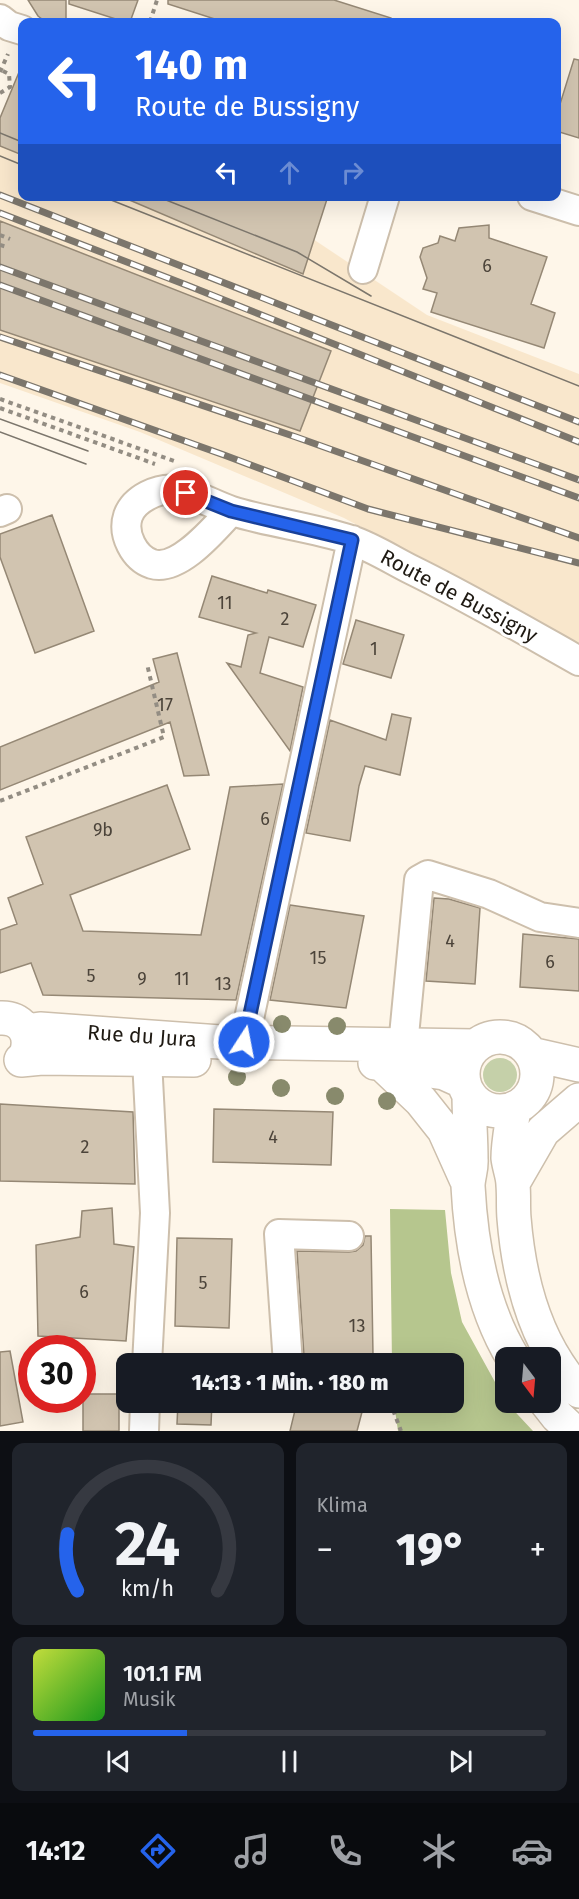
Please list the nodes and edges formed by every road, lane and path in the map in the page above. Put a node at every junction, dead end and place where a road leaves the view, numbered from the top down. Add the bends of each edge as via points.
1 (156, 0) edge
2 (151, 18) edge
3 (0, 19) edge
4 (16, 41) edge
5 (1, 71) edge
6 (0, 93) edge
7 (383, 201) edge
8 (548, 201) edge
9 (579, 211) edge
10 (0, 235) edge
11 (10, 239) dead end
12 (0, 245) edge
13 (7, 247) dead end
14 (363, 269) dead end
15 (0, 408) edge
16 (165, 467) dead end
17 (231, 511) dead end
18 (352, 540) junction
19 (579, 661) edge
20 (147, 664) dead end
21 (0, 801) edge
22 (579, 923) edge
23 (244, 1042) junction
24 (12, 1044) edge
25 (475, 1046) junction
26 (531, 1054) junction
27 (393, 1055) junction
28 (147, 1060) junction
29 (579, 1065) edge
30 (466, 1088) junction
31 (579, 1095) edge
32 (579, 1100) edge
33 (520, 1104) junction
34 (468, 1183) junction
35 (513, 1183) junction
36 (349, 1236) dead end
37 (506, 1347) edge
38 (148, 1353) edge
39 (287, 1353) edge
40 (579, 1391) edge
41 (145, 1413) edge
42 (394, 1413) edge
43 (555, 1413) edge
44 (144, 1431) edge
45 (401, 1431) edge
46 (573, 1431) edge

1 - 2 path
3 - 4 street via 9,26
4 - 5 path
5 - 6 path via 9,74 10,87
7 - 14 street
8 - 9 street
10 - 11 path
12 - 13 path
15 - 16 path
17 - 18 street, Route de Bussigny
18 - 19 street, Route de Bussigny via 471,600
18 - 23 street
20 - 21 path via 164,737
22 - 27 street via 540,917 489,894 428,875 419,880
23 - 24 main road, Rue du Jura via 40,1029
23 - 27 main road, Rue du Jura
24 - 28 main road, Rue du Jura via 42,1058
25 - 26 main road via 500,1037 523,1045
25 - 27 main road, Rue du Jura
25 - 30 main road via 465,1062
26 - 29 main road
26 - 33 main road via 537,1078 533,1090
27 - 28 main road, Rue du Jura
27 - 30 main road, Rue du Jura via 444,1073
27 - 34 main road via 444,1130
28 - 38 street via 155,1214
30 - 33 main road via 476,1102 494,1111
30 - 34 main road via 472,1161
31 - 33 main road
32 - 35 main road via 543,1131
33 - 35 main road via 508,1157
34 - 37 main road via 483,1290
35 - 40 main road via 517,1249 536,1323 550,1352
36 - 39 street via 279,1234
41 - 44 street
42 - 45 path
43 - 46 main road

